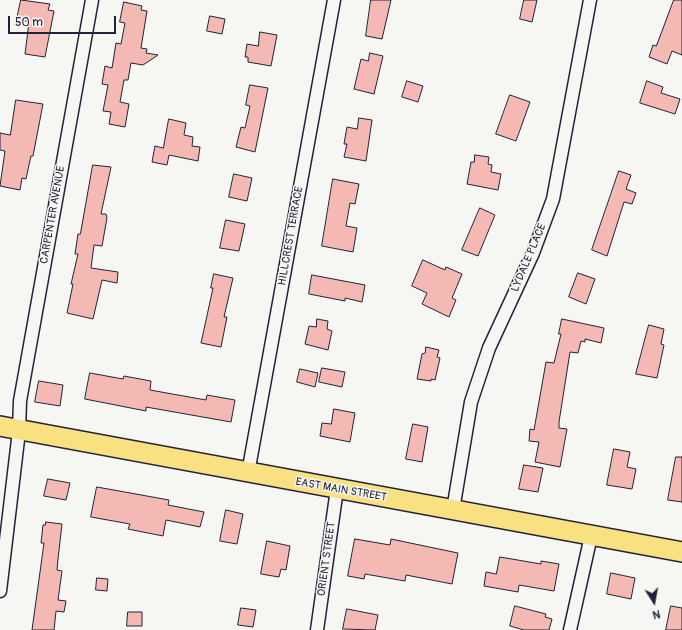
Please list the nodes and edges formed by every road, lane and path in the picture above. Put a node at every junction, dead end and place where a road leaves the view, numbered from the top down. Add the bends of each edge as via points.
1 (92, 0) edge
2 (334, 0) edge
3 (590, 0) edge
4 (0, 426) edge
5 (19, 431) junction
6 (248, 473) junction
7 (337, 489) junction
8 (454, 510) junction
9 (591, 536) junction
10 (682, 552) edge
11 (0, 591) edge
12 (317, 630) edge
13 (570, 630) edge

1 - 5 street, CARPENTER AVENUE via 20,401
2 - 6 street, HILLCREST TERRACE
3 - 8 street, LYDALE PLACE via 553,199 533,253 489,348 471,402
4 - 5 main road, EAST MAIN STREET
5 - 6 main road, EAST MAIN STREET
5 - 11 street, CARPENTER AVENUE
6 - 7 main road, EAST MAIN STREET
7 - 8 main road, EAST MAIN STREET
7 - 12 street, ORIENT STREET
8 - 9 main road, EAST MAIN STREET
9 - 10 main road, EAST MAIN STREET
9 - 13 street

